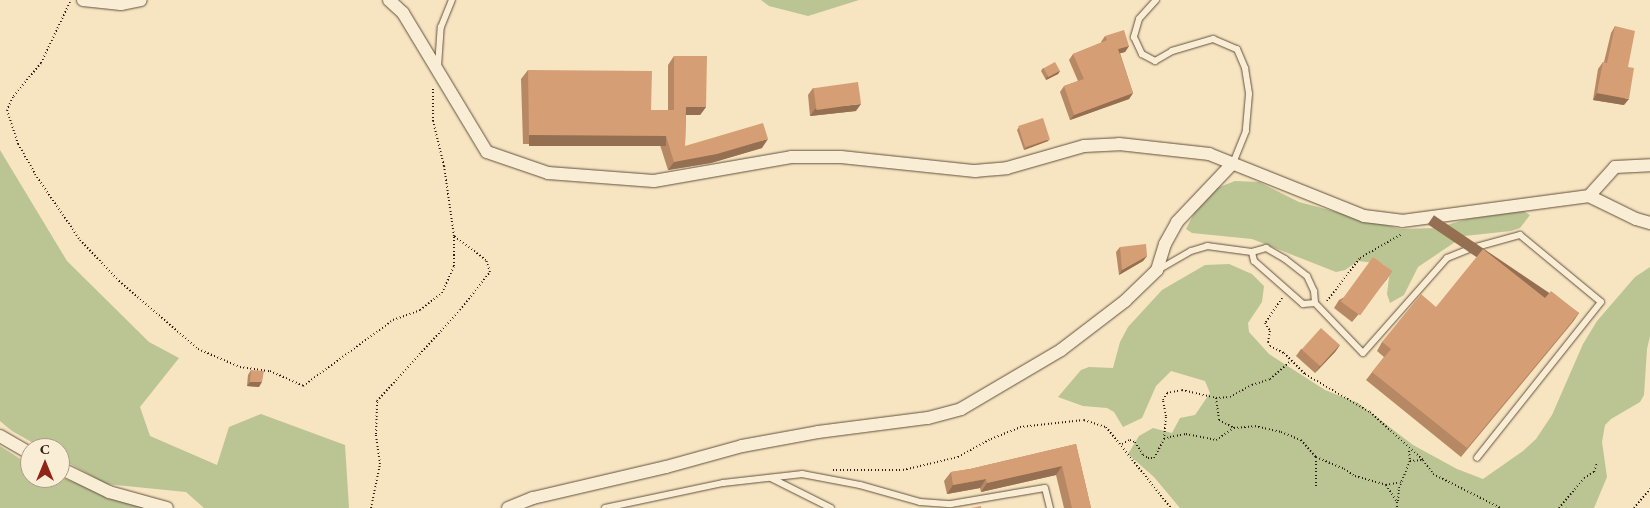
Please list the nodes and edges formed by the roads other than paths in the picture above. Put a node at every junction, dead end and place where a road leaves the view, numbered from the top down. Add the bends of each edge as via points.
1 (83, 0) edge
2 (141, 0) edge
3 (389, 0) edge
4 (452, 0) edge
5 (1156, 0) edge
6 (438, 71) junction
7 (1233, 162) junction
8 (1650, 165) edge
9 (1589, 196) junction
10 (1650, 223) edge
11 (1252, 252) junction
12 (1157, 270) junction
13 (1315, 303) junction
14 (0, 436) edge
15 (20, 447) edge
16 (1477, 458) dead end
17 (70, 473) edge
18 (771, 478) junction
19 (167, 508) edge
20 (508, 508) edge
21 (605, 508) edge
22 (830, 508) edge
23 (1050, 508) edge

1 - 2 street via 122,4
3 - 6 street via 403,13
4 - 6 lane via 441,27
5 - 7 lane via 1139,19 1134,37 1142,54 1155,61 1172,50 1213,39 1237,49 1245,68 1249,94 1246,131
6 - 7 street via 487,152 548,173 654,181 791,157 841,157 975,171 1007,168 1084,146 1119,144 1209,154
7 - 9 street via 1311,197 1364,216 1402,221
7 - 12 street via 1178,222 1165,244
8 - 9 street via 1616,167
9 - 10 street
11 - 12 lane via 1207,246
11 - 13 lane via 1254,261 1303,304
11 - 13 lane via 1266,248 1308,276
12 - 20 street via 1125,301 1061,350 962,409 928,418 818,432 742,446 533,498
13 - 16 lane via 1364,353 1447,258 1469,248 1520,235 1601,302
14 - 15 street
17 - 19 street via 109,492
18 - 21 lane via 723,483
18 - 22 lane
18 - 23 lane via 802,474 860,485 920,502 951,504 1045,488

